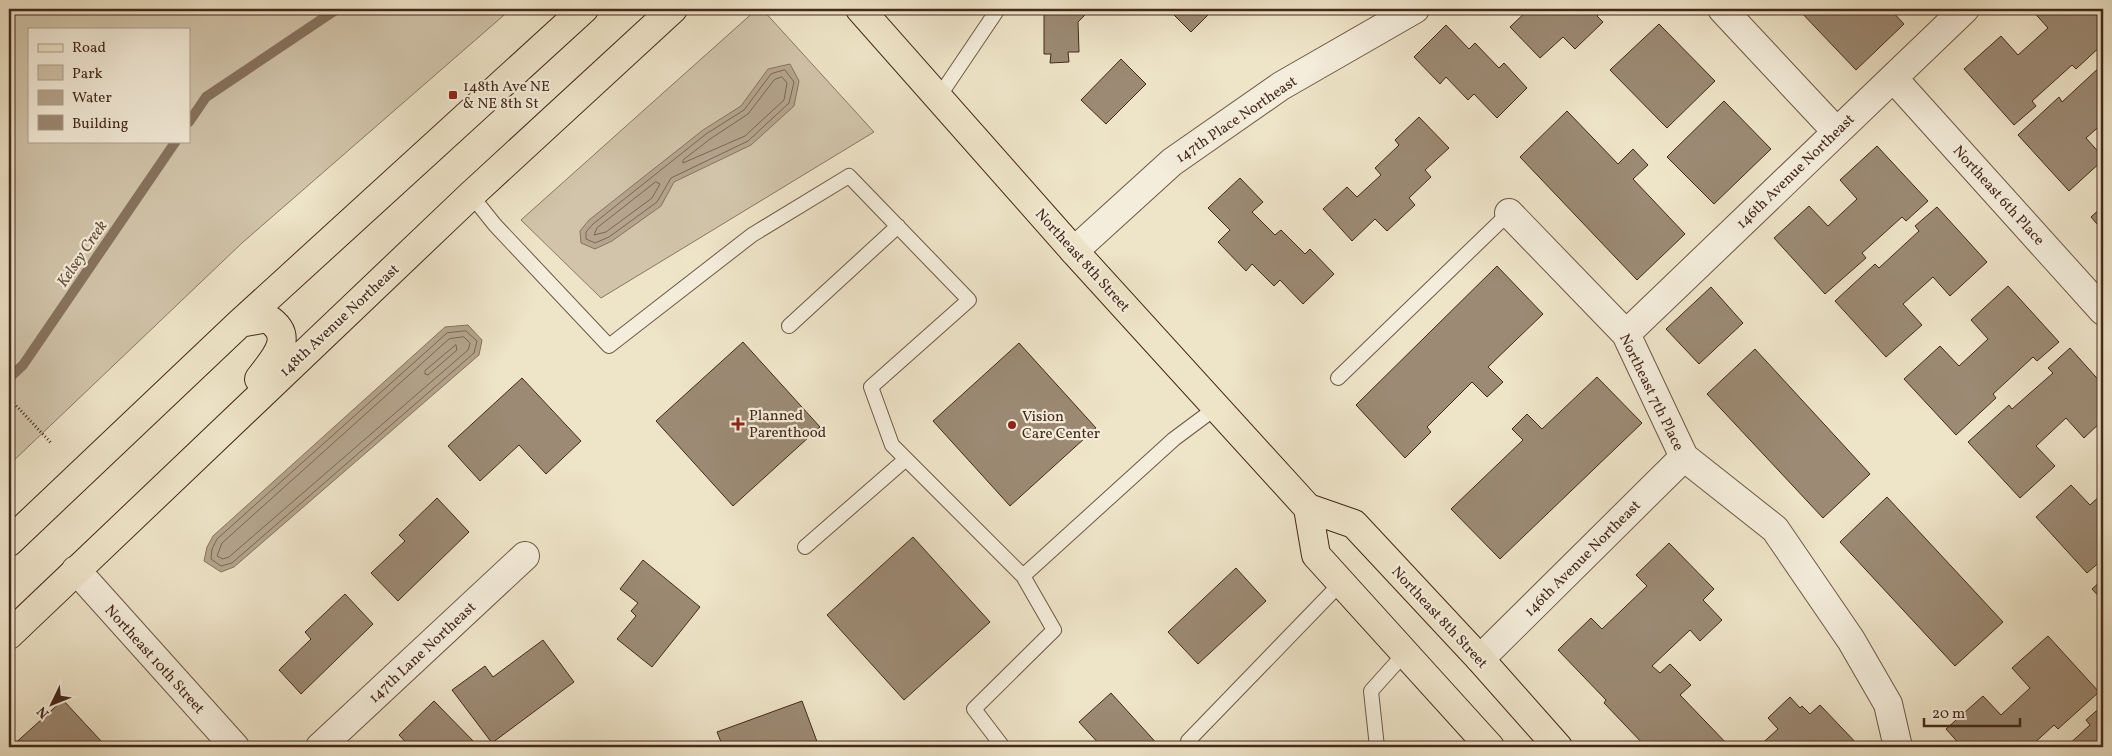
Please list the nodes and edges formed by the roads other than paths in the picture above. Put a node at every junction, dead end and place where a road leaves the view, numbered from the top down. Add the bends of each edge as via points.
1 (584, 9) edge
2 (673, 9) edge
3 (860, 9) edge
4 (998, 9) edge
5 (1415, 9) edge
6 (1722, 9) edge
7 (1966, 9) edge
8 (1894, 79) junction
9 (938, 98) junction
10 (1836, 131) junction
11 (471, 195) junction
12 (1509, 213) joint
13 (898, 226) junction
14 (1074, 251) junction
15 (2103, 311) edge
16 (240, 323) junction
17 (788, 326) dead end
18 (1626, 334) junction
19 (1338, 378) dead end
20 (1217, 406) junction
21 (1684, 457) junction
22 (906, 459) junction
23 (183, 467) junction
24 (1308, 508) junction
25 (9, 542) edge
26 (805, 547) dead end
27 (525, 556) dead end
28 (76, 570) junction
29 (1023, 576) junction
30 (1341, 583) junction
31 (9, 635) edge
32 (1404, 653) junction
33 (1480, 659) junction
34 (1188, 741) dead end
35 (235, 747) edge
36 (320, 747) edge
37 (1004, 747) edge
38 (1377, 747) edge
39 (1490, 747) edge
40 (1558, 747) edge
41 (1898, 747) edge

1 - 16 main road
2 - 11 main road, 148th Avenue Northeast
3 - 9 main road, Northeast 8th Street
4 - 9 lane
5 - 14 street, 147th Place Northeast via 1281,86 1172,162
6 - 10 street
7 - 8 street, 146th Avenue Northeast
8 - 10 street, 146th Avenue Northeast
8 - 15 street, Northeast 6th Place
9 - 14 main road, Northeast 8th Street
10 - 18 street, 146th Avenue Northeast
11 - 13 lane via 495,225 609,346 752,235 849,176
11 - 23 main road, 148th Avenue Northeast
12 - 18 street, Northeast 7th Place
12 - 19 lane
13 - 17 lane
13 - 22 lane via 969,300 871,387 892,444
14 - 20 main road, Northeast 8th Street
16 - 23 main road via 268,318 282,334 281,346 259,380
16 - 25 main road
18 - 21 street, Northeast 7th Place
20 - 24 main road, Northeast 8th Street
20 - 29 lane via 1174,440
21 - 33 street, 146th Avenue Northeast
21 - 41 street, Northeast 7th Place via 1775,529 1851,640 1888,704
22 - 26 lane
22 - 29 lane
23 - 28 main road, 148th Avenue Northeast
24 - 30 main road via 1316,555
24 - 33 main road, Northeast 8th Street via 1354,524
27 - 36 street, 147th Lane Northeast
28 - 31 main road, 148th Avenue Northeast
28 - 35 street, Northeast 10th Street
29 - 37 lane via 1054,630 974,709
30 - 32 main road
30 - 34 lane
32 - 38 lane via 1371,691
32 - 39 main road
33 - 40 main road, Northeast 8th Street

